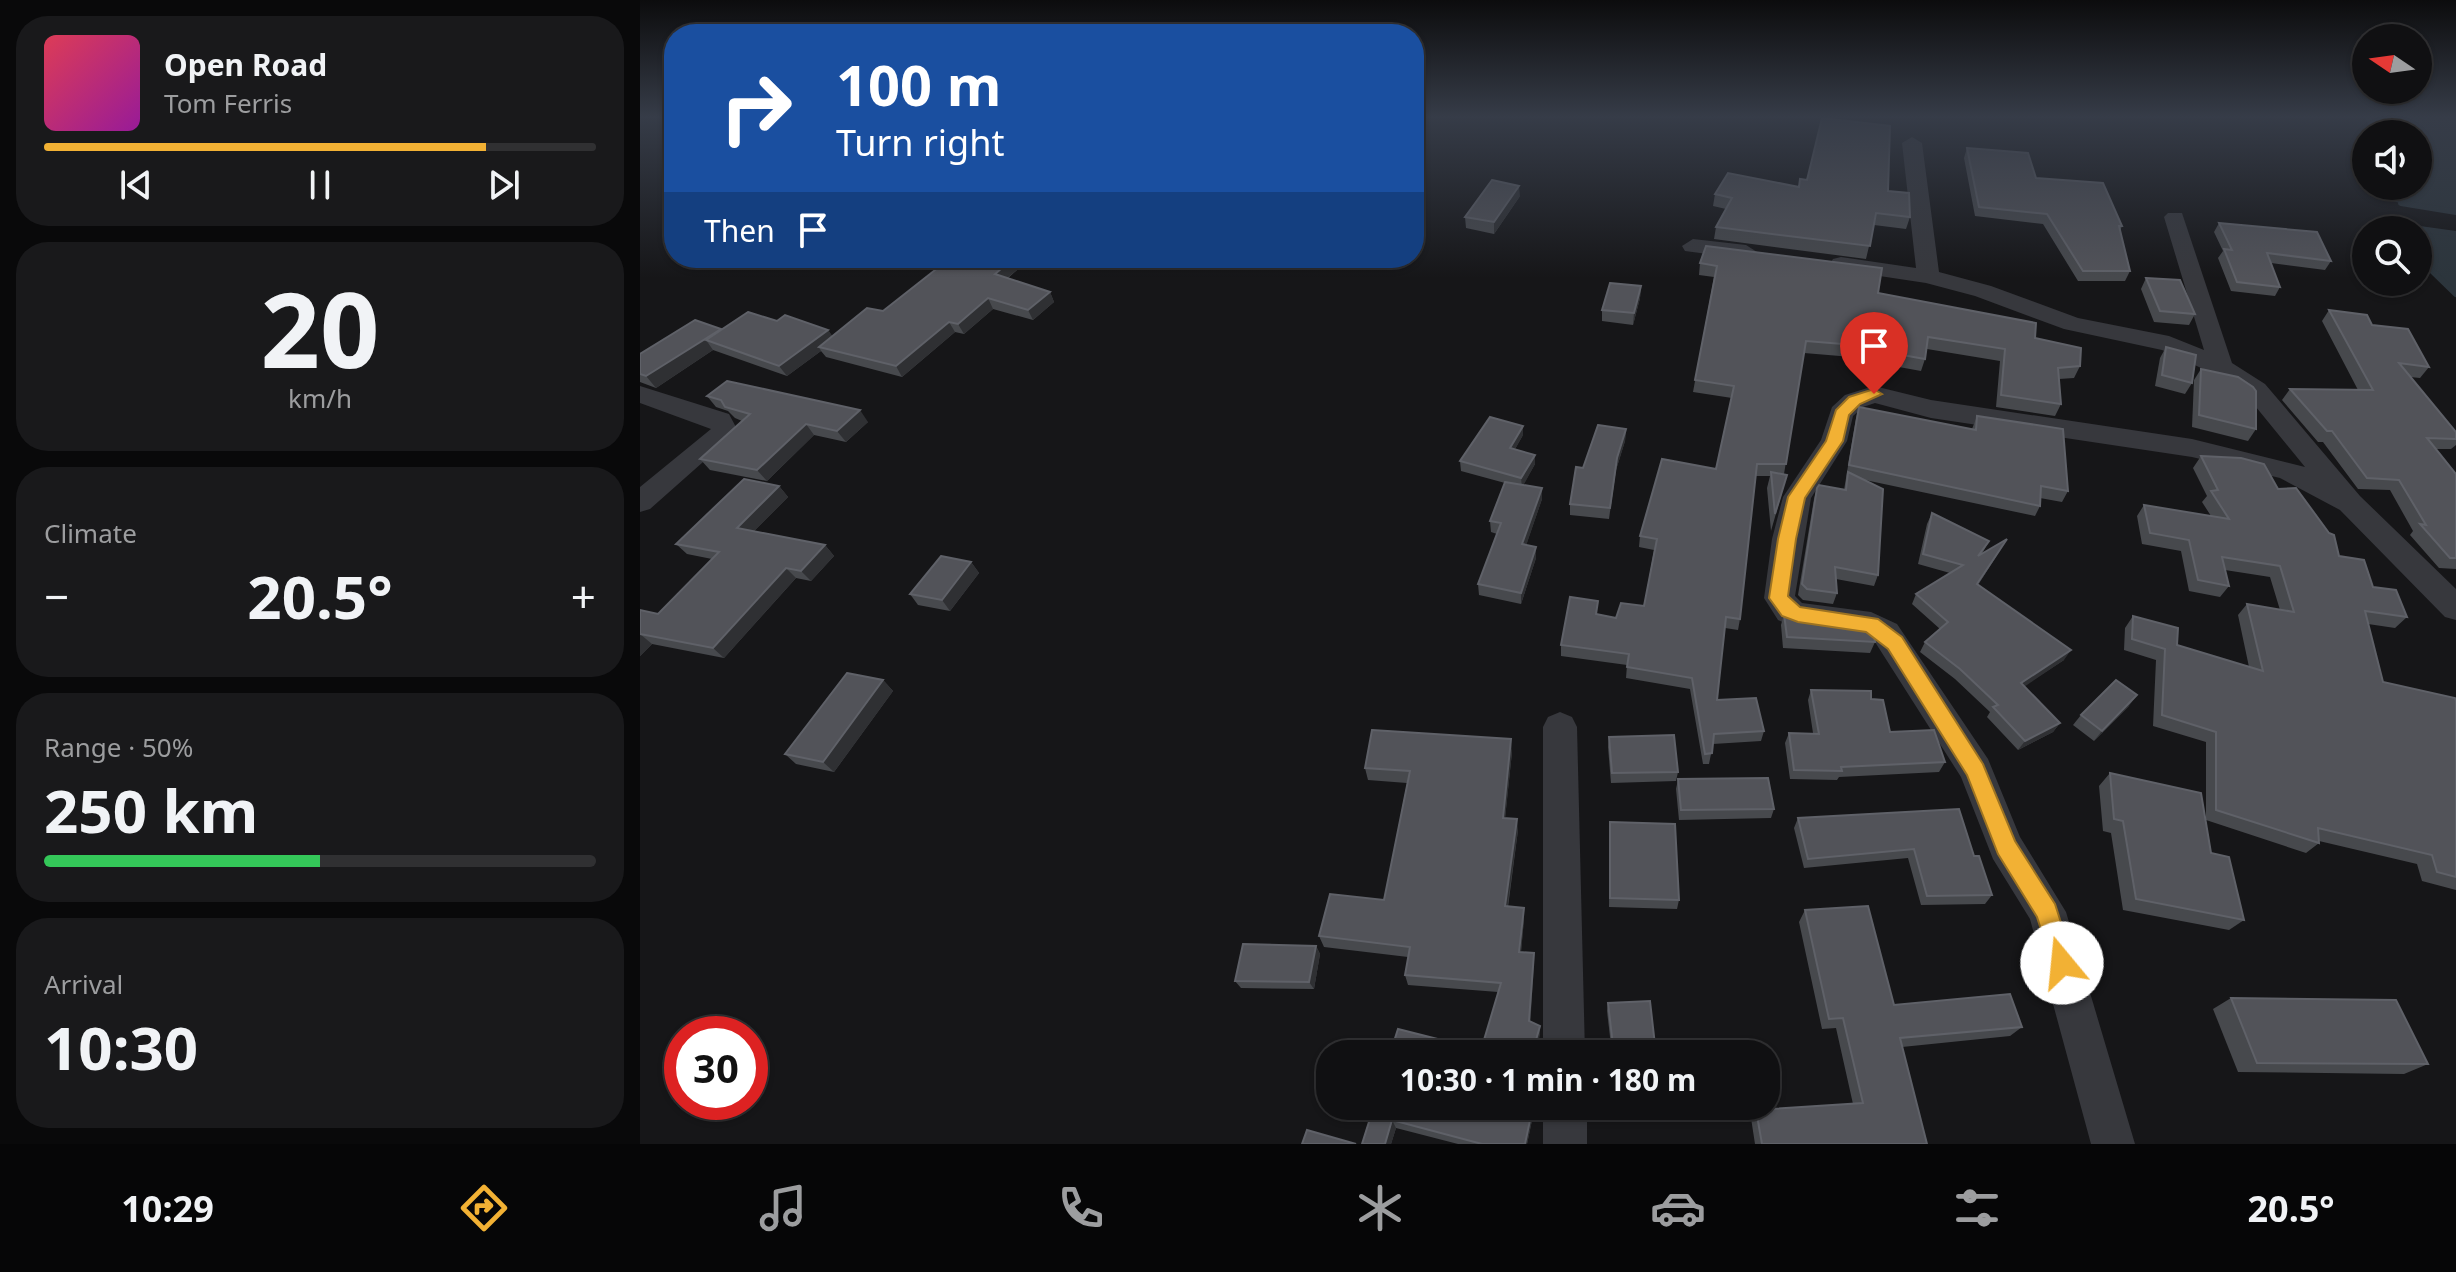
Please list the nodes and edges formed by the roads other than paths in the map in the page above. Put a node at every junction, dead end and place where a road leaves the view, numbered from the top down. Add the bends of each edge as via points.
1 (1915, 171) edge
2 (2175, 217) dead end
3 (1693, 246) dead end
4 (1771, 256) edge
5 (1818, 262) edge
6 (1928, 276) junction
7 (2221, 367) junction
8 (640, 394) edge
9 (640, 502) edge
10 (2350, 503) junction
11 (2456, 608) edge
12 (1560, 727) dead end
13 (1564, 1040) edge
14 (1565, 1120) edge
15 (1565, 1144) edge
16 (2113, 1144) edge

1 - 6 street
2 - 7 street
3 - 4 street
5 - 6 street
6 - 7 street via 2072,324 2169,344
7 - 10 street via 2256,390
8 - 9 street via 720,420 725,431
10 - 11 street
10 - 16 street via 2275,467 2192,448 1931,409 1874,394 1841,413 1834,441 1797,497 1779,598 1798,615 1871,625 1886,633 1976,770 2006,847 2047,912
12 - 13 street
14 - 15 street

